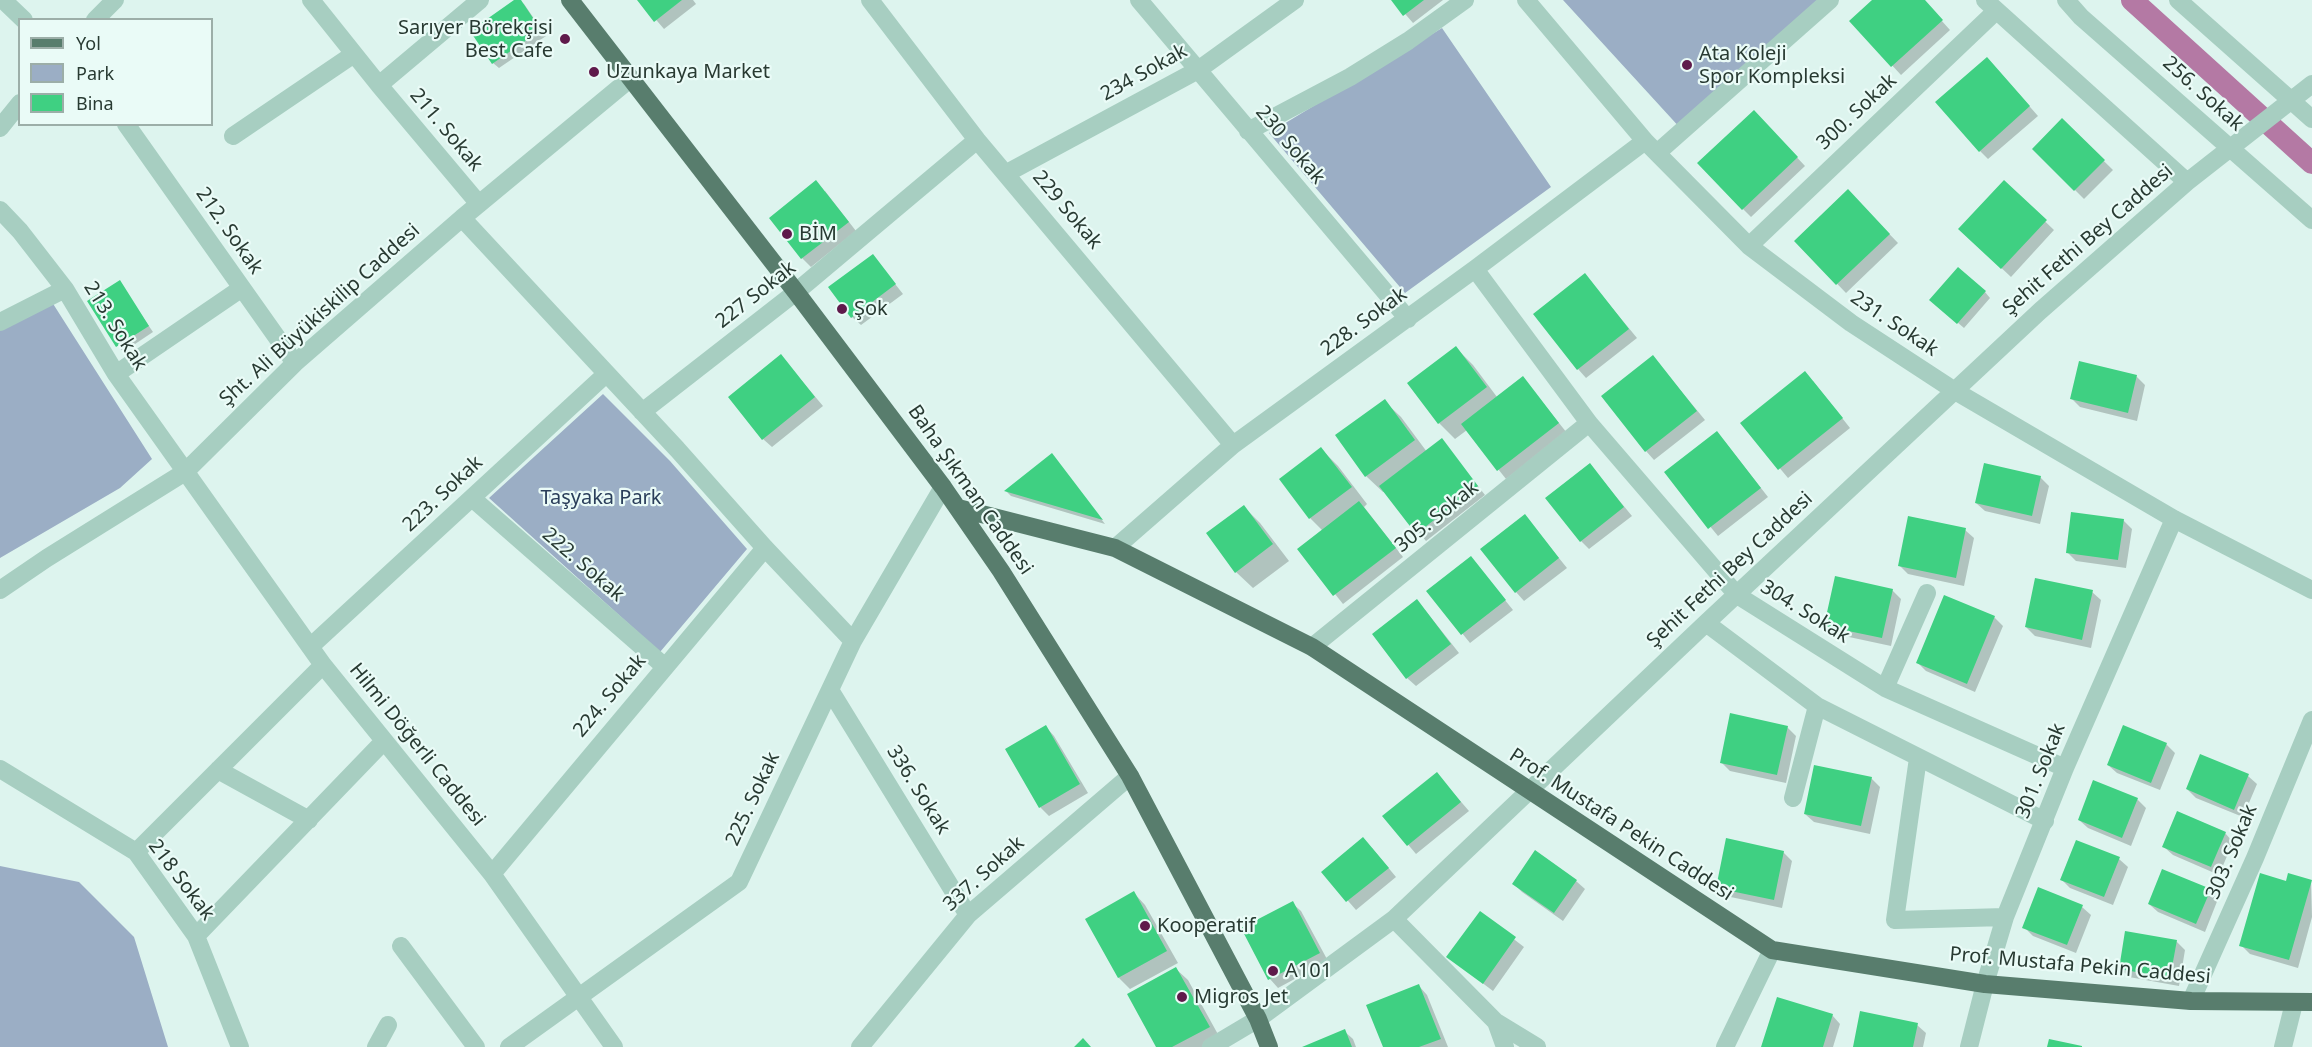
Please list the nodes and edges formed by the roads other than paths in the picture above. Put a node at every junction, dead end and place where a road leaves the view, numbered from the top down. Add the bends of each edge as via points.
1 (3, 0) edge
2 (115, 0) edge
3 (311, 0) edge
4 (480, 0) edge
5 (570, 0) edge
6 (870, 0) edge
7 (1139, 0) edge
8 (1295, 0) edge
9 (1465, 0) edge
10 (1526, 0) edge
11 (1830, 0) edge
12 (2066, 0) edge
13 (2178, 0) edge
14 (1991, 6) edge
15 (22, 18) edge
16 (97, 18) edge
17 (354, 54) junction
18 (1198, 70) junction
19 (631, 78) junction
20 (2312, 84) edge
21 (379, 85) junction
22 (2292, 101) junction
23 (18, 106) edge
24 (2312, 119) edge
25 (127, 126) edge
26 (0, 128) edge
27 (1248, 131) junction
28 (233, 136) dead end
29 (977, 140) junction
30 (1651, 147) junction
31 (2230, 149) junction
32 (1007, 173) junction
33 (2187, 182) junction
34 (479, 204) junction
35 (0, 210) edge
36 (462, 218) junction
37 (2312, 220) edge
38 (1749, 246) junction
39 (1476, 269) junction
40 (242, 288) junction
41 (65, 289) junction
42 (796, 292) junction
43 (1408, 319) junction
44 (0, 322) edge
45 (295, 363) junction
46 (116, 374) junction
47 (606, 374) junction
48 (1955, 391) junction
49 (642, 412) junction
50 (1589, 423) junction
51 (1233, 444) junction
52 (185, 472) junction
53 (943, 486) junction
54 (472, 498) junction
55 (958, 508) junction
56 (2174, 519) junction
57 (765, 548) junction
58 (1115, 548) junction
59 (0, 590) edge
60 (2312, 590) edge
61 (1927, 593) dead end
62 (1737, 595) junction
63 (1706, 623) junction
64 (853, 641) junction
65 (310, 647) junction
66 (1312, 647) junction
67 (323, 665) junction
68 (664, 666) junction
69 (1885, 688) junction
70 (830, 690) junction
71 (1817, 706) junction
72 (2312, 720) edge
73 (384, 741) junction
74 (1918, 758) junction
75 (2065, 768) junction
76 (0, 769) edge
77 (218, 770) junction
78 (1130, 776) junction
79 (1527, 791) junction
80 (1793, 798) dead end
81 (309, 820) junction
82 (2045, 820) junction
83 (136, 852) junction
84 (492, 874) junction
85 (968, 915) junction
86 (2005, 917) junction
87 (1394, 919) junction
88 (196, 936) junction
89 (401, 946) dead end
90 (1772, 950) junction
91 (1985, 984) junction
92 (579, 996) junction
93 (2192, 1001) junction
94 (2303, 1003) edge
95 (1258, 1019) junction
96 (1496, 1022) junction
97 (388, 1025) dead end
98 (240, 1047) edge
99 (375, 1047) edge
100 (476, 1047) edge
101 (509, 1047) edge
102 (614, 1047) edge
103 (860, 1047) edge
104 (1211, 1047) edge
105 (1269, 1047) edge
106 (1505, 1047) edge
107 (1537, 1047) edge
108 (1725, 1047) edge
109 (1969, 1047) edge
110 (2283, 1047) edge

1 - 15 street
2 - 16 street
3 - 17 street, 211. Sokak
4 - 21 street
5 - 19 main road, Baha Şıkman Caddesi
6 - 29 street, 229 Sokak
7 - 18 street, 230 Sokak
8 - 18 street, 234 Sokak
9 - 27 street via 1350,77
10 - 30 street, 231. Sokak
11 - 30 street, 228. Sokak
12 - 31 street, 256. Sokak
13 - 22 street
14 - 33 street
14 - 38 street, 300. Sokak
17 - 21 street, 211. Sokak
17 - 28 street
18 - 27 street, 230 Sokak
18 - 32 street, 234 Sokak
19 - 34 street, Şht. Ali Büyükiskilip Caddesi
19 - 42 main road, Baha Şıkman Caddesi
20 - 22 street, Şehit Fethi Bey Caddesi
21 - 34 street, 211. Sokak
22 - 24 street
22 - 31 street, Şehit Fethi Bey Caddesi
23 - 26 street
25 - 40 street, 212. Sokak
27 - 43 street, 230 Sokak
29 - 32 street, 229 Sokak
29 - 42 street, 227 Sokak
30 - 38 street, 231. Sokak
30 - 39 street, 228. Sokak
31 - 33 street, Şehit Fethi Bey Caddesi
31 - 37 street, 256. Sokak
32 - 51 street, 229 Sokak
33 - 48 street, Şehit Fethi Bey Caddesi
34 - 36 street, Şht. Ali Büyükiskilip Caddesi
35 - 41 street, 213. Sokak
36 - 45 street, Şht. Ali Büyükiskilip Caddesi
36 - 47 street
38 - 48 street, 231. Sokak via 1851,323
39 - 43 street, 228. Sokak
39 - 50 street, 304. Sokak
40 - 45 street, 212. Sokak
40 - 46 street
41 - 44 street
41 - 46 street, 213. Sokak
42 - 49 street, 227 Sokak
42 - 53 main road, Baha Şıkman Caddesi
43 - 51 street, 228. Sokak
45 - 52 street, Şht. Ali Büyükiskilip Caddesi
46 - 52 street, 213. Sokak
47 - 49 street
47 - 54 street, 223. Sokak
48 - 56 street, 231. Sokak
48 - 62 street, Şehit Fethi Bey Caddesi
49 - 57 street
50 - 62 street, 304. Sokak
50 - 66 street, 305. Sokak
51 - 58 street, 228. Sokak
52 - 59 street, Şht. Ali Büyükiskilip Caddesi
52 - 65 street, Hilmi Döğerli Caddesi
53 - 55 main road, Baha Şıkman Caddesi
53 - 64 street, 225. Sokak
54 - 65 street, 223. Sokak
54 - 68 street, 222. Sokak
55 - 58 main road, Prof. Mustafa Pekin Caddesi
55 - 78 main road, Baha Şıkman Caddesi
56 - 60 street, 231. Sokak
56 - 75 street, 301. Sokak
57 - 64 street
57 - 68 street, 224. Sokak
58 - 66 main road, Prof. Mustafa Pekin Caddesi
61 - 69 street
62 - 63 street, Şehit Fethi Bey Caddesi
62 - 69 street, 304. Sokak
63 - 71 street
63 - 79 street, Şehit Fethi Bey Caddesi
64 - 70 street, 225. Sokak
65 - 67 street, Hilmi Döğerli Caddesi
66 - 79 main road, Prof. Mustafa Pekin Caddesi
67 - 73 street, Hilmi Döğerli Caddesi
67 - 77 street
68 - 84 street, 224. Sokak
69 - 75 street, 304. Sokak
70 - 85 street, 336. Sokak
70 - 92 street, 225. Sokak via 739,882
71 - 74 street
71 - 80 street
72 - 93 street, 303. Sokak
73 - 81 street
73 - 84 street, Hilmi Döğerli Caddesi
74 - 82 street
74 - 86 street via 1895,920
75 - 82 street, 301. Sokak
76 - 83 street, 218 Sokak
77 - 81 street
77 - 83 street
78 - 85 street, 337. Sokak
78 - 95 main road, Baha Şıkman Caddesi
79 - 87 street, Şehit Fethi Bey Caddesi
79 - 90 main road, Prof. Mustafa Pekin Caddesi
81 - 88 street
82 - 86 street, 301. Sokak
83 - 88 street, 218 Sokak
84 - 92 street, Hilmi Döğerli Caddesi
85 - 103 street, 337. Sokak
86 - 91 street, 301. Sokak
87 - 95 street, Şehit Fethi Bey Caddesi
87 - 96 street
88 - 98 street, 218 Sokak
89 - 100 street
90 - 91 main road, Prof. Mustafa Pekin Caddesi
90 - 108 street
91 - 93 main road, Prof. Mustafa Pekin Caddesi
91 - 109 street, 301. Sokak
92 - 101 street, 225. Sokak
92 - 102 street, Hilmi Döğerli Caddesi
93 - 94 main road, Prof. Mustafa Pekin Caddesi
94 - 110 street
95 - 104 street, Şehit Fethi Bey Caddesi
95 - 105 main road, Baha Şıkman Caddesi
96 - 106 street
96 - 107 street
97 - 99 street

